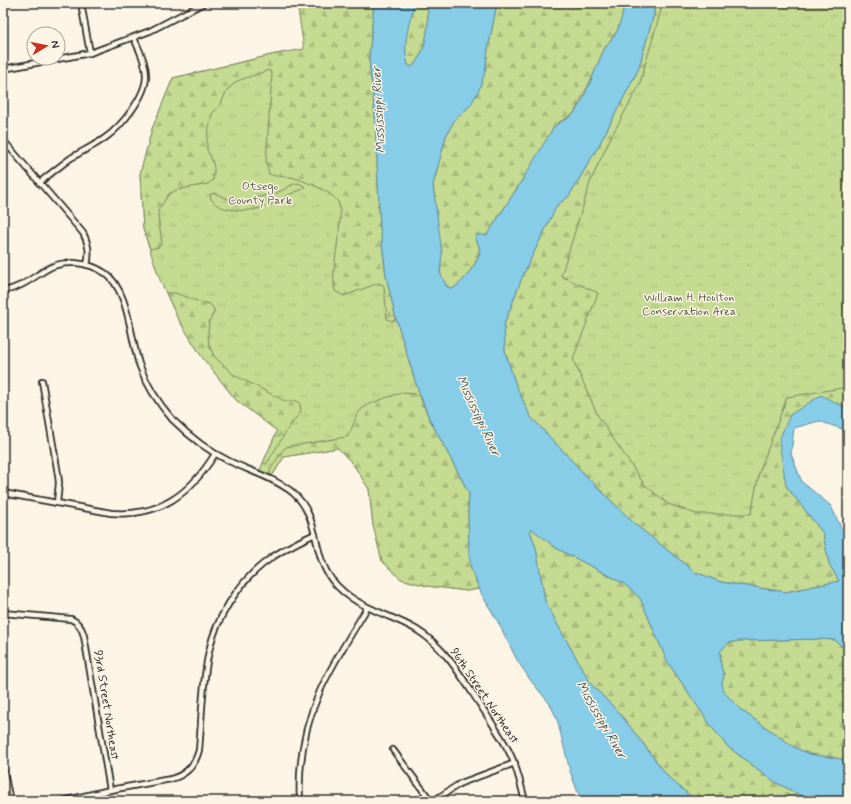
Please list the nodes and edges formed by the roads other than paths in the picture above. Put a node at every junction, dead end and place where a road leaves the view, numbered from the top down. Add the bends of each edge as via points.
1 (81, 3) edge
2 (204, 3) edge
3 (134, 38) junction
4 (90, 53) junction
5 (3, 69) edge
6 (3, 140) edge
7 (39, 183) junction
8 (87, 265) junction
9 (3, 291) edge
10 (42, 381) dead end
11 (215, 454) junction
12 (3, 493) edge
13 (57, 503) junction
14 (315, 534) junction
15 (367, 608) junction
16 (3, 613) edge
17 (393, 750) dead end
18 (515, 763) junction
19 (3, 768) edge
20 (110, 790) junction
21 (10, 801) edge
22 (63, 801) edge
23 (300, 801) edge
24 (432, 801) edge
25 (526, 801) edge

1 - 4 street
2 - 3 street
3 - 4 street
3 - 7 street via 145,67 146,81 138,100 118,127
4 - 5 street
6 - 7 street
7 - 8 street via 83,233 90,253
8 - 9 street via 55,265 21,286
8 - 11 street, 96th Street Northeast via 111,278 118,288 125,305 140,366 149,387 161,405 186,433
10 - 13 street via 58,474
11 - 13 street via 191,486 174,499 154,508 121,514
11 - 14 street, 96th Street Northeast via 289,490 298,497 307,509
12 - 13 street
14 - 15 street, 96th Street Northeast via 325,570 332,580
14 - 20 street via 283,550 262,565 235,595 220,621 208,657 199,750 194,764 184,773 171,779
15 - 18 street, 96th Street Northeast via 418,631 444,653 503,740
15 - 23 street via 316,700 302,756
16 - 20 street, 93rd Street Northeast via 65,618 79,624 84,636
17 - 24 street
18 - 24 street via 461,783
18 - 25 street, 96th Street Northeast
19 - 21 street
20 - 22 street

